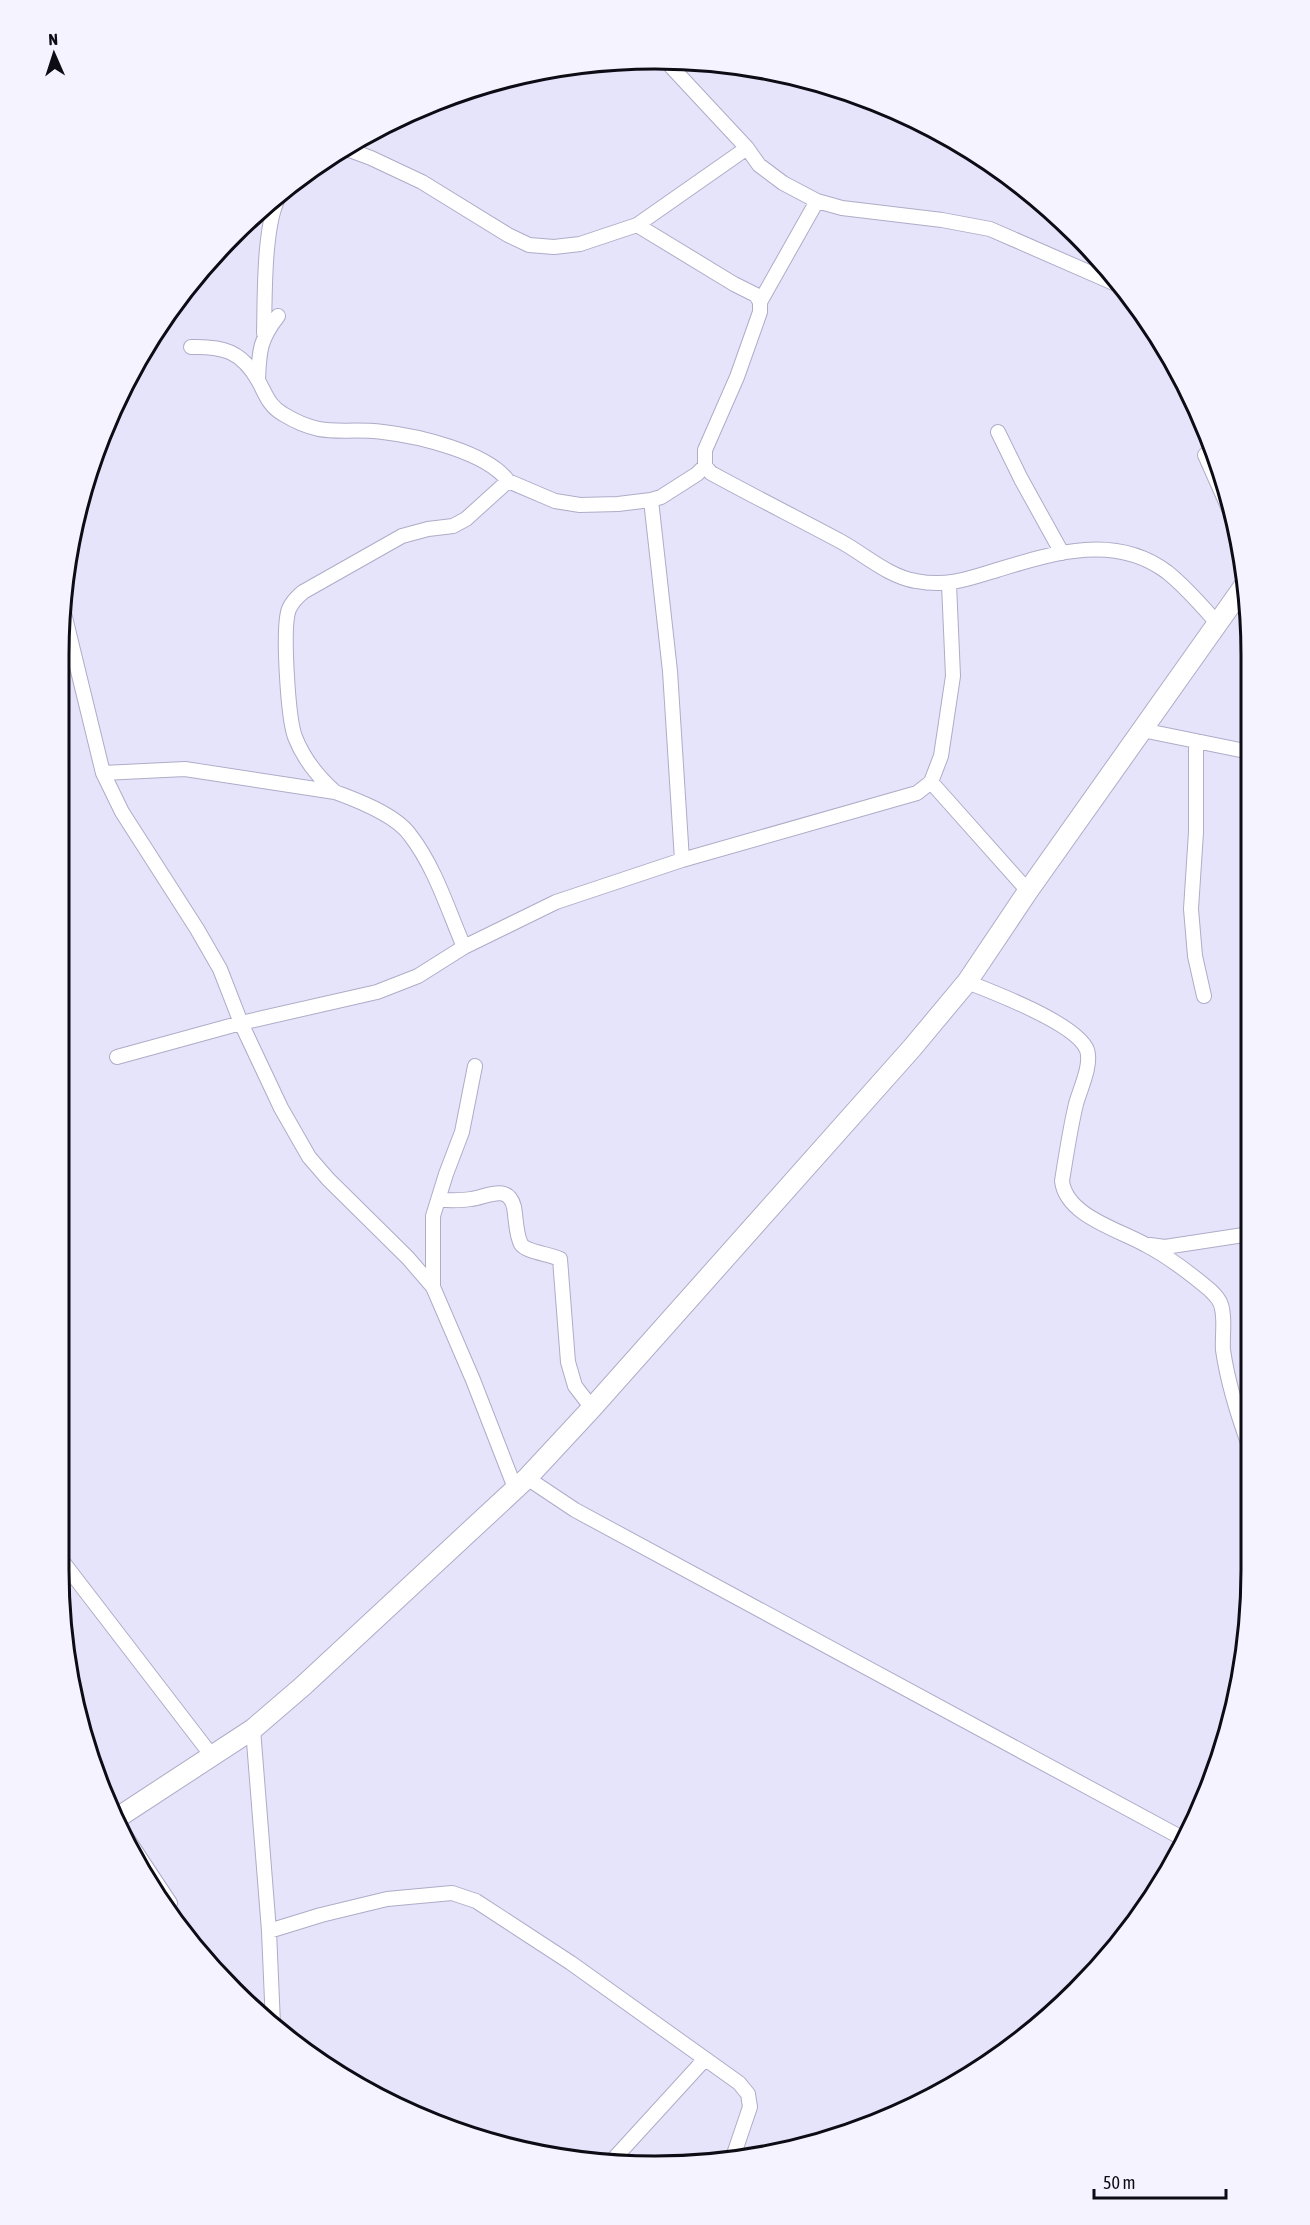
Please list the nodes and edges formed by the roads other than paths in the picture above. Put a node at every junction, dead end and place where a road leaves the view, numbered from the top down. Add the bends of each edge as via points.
1 (673, 69) edge
2 (747, 148) junction
3 (355, 152) edge
4 (817, 201) junction
5 (275, 209) edge
6 (637, 225) junction
7 (1104, 279) edge
8 (760, 302) junction
9 (278, 315) dead end
10 (264, 333) junction
11 (191, 348) dead end
12 (258, 380) junction
13 (998, 432) dead end
14 (1205, 455) dead end
15 (1208, 461) edge
16 (705, 466) junction
17 (508, 481) junction
18 (651, 500) junction
19 (1062, 553) junction
20 (949, 584) junction
21 (1238, 595) edge
22 (1218, 624) junction
23 (70, 636) edge
24 (1142, 730) junction
25 (1196, 741) junction
26 (1241, 750) edge
27 (103, 773) junction
28 (931, 782) junction
29 (335, 792) junction
30 (682, 860) junction
31 (1028, 891) junction
32 (464, 947) junction
33 (967, 982) junction
34 (1204, 996) dead end
35 (241, 1023) junction
36 (117, 1057) dead end
37 (475, 1066) dead end
38 (438, 1200) junction
39 (1241, 1235) edge
40 (1148, 1245) junction
41 (433, 1287) junction
42 (591, 1408) junction
43 (1241, 1421) edge
44 (521, 1483) junction
45 (69, 1570) edge
46 (253, 1729) junction
47 (212, 1756) junction
48 (123, 1815) edge
49 (1177, 1835) edge
50 (269, 1931) junction
51 (273, 2014) edge
52 (705, 2059) junction
53 (736, 2150) edge
54 (617, 2155) edge

1 - 2 street
2 - 4 street via 759,165
2 - 6 street
3 - 6 street via 422,182 507,236 529,245 580,244
4 - 7 street via 990,230
4 - 8 street
5 - 10 street via 267,247
6 - 8 street via 756,294
8 - 16 street via 737,378 705,450
9 - 10 street
10 - 12 street
11 - 12 street via 218,347 235,354
12 - 17 street via 270,404 313,429 403,435 463,451 486,462
13 - 19 street
14 - 15 street
16 - 18 street via 678,487
16 - 20 street via 711,473 893,573 913,581
17 - 18 street via 571,504
17 - 29 street via 466,519 453,526 415,531 390,542 294,600 286,619 285,639 294,736 314,773
18 - 30 street via 670,671
19 - 20 street
19 - 22 street via 1086,548 1121,550 1143,557 1186,588
20 - 28 street via 953,676 941,756
21 - 22 street
22 - 24 street
23 - 27 street
24 - 25 street
24 - 31 street
25 - 26 street
25 - 34 street via 1191,909
27 - 29 street via 184,769
27 - 35 street via 122,812 220,969
28 - 30 street via 917,794
28 - 31 street
29 - 32 street via 381,812 410,833 431,870
30 - 32 street via 556,902
31 - 33 street
32 - 35 street via 418,976 377,992
33 - 40 street via 1059,1025 1077,1036 1087,1050 1088,1063 1076,1104 1063,1191 1086,1215
33 - 42 street
35 - 36 street
35 - 41 street via 309,1157
37 - 38 street via 462,1132
38 - 41 street via 433,1216
38 - 42 street via 471,1199 499,1192 508,1195 521,1244 527,1250 560,1259 568,1362 575,1386
39 - 40 street via 1165,1247
40 - 43 street via 1219,1298 1228,1383
41 - 44 street
42 - 44 street
44 - 46 street
44 - 49 street
45 - 47 street
46 - 47 street
46 - 50 street
47 - 48 street
50 - 51 street
50 - 52 street via 387,1899 452,1893 476,1901 571,1963
52 - 53 street via 748,2094 747,2121
52 - 54 street

